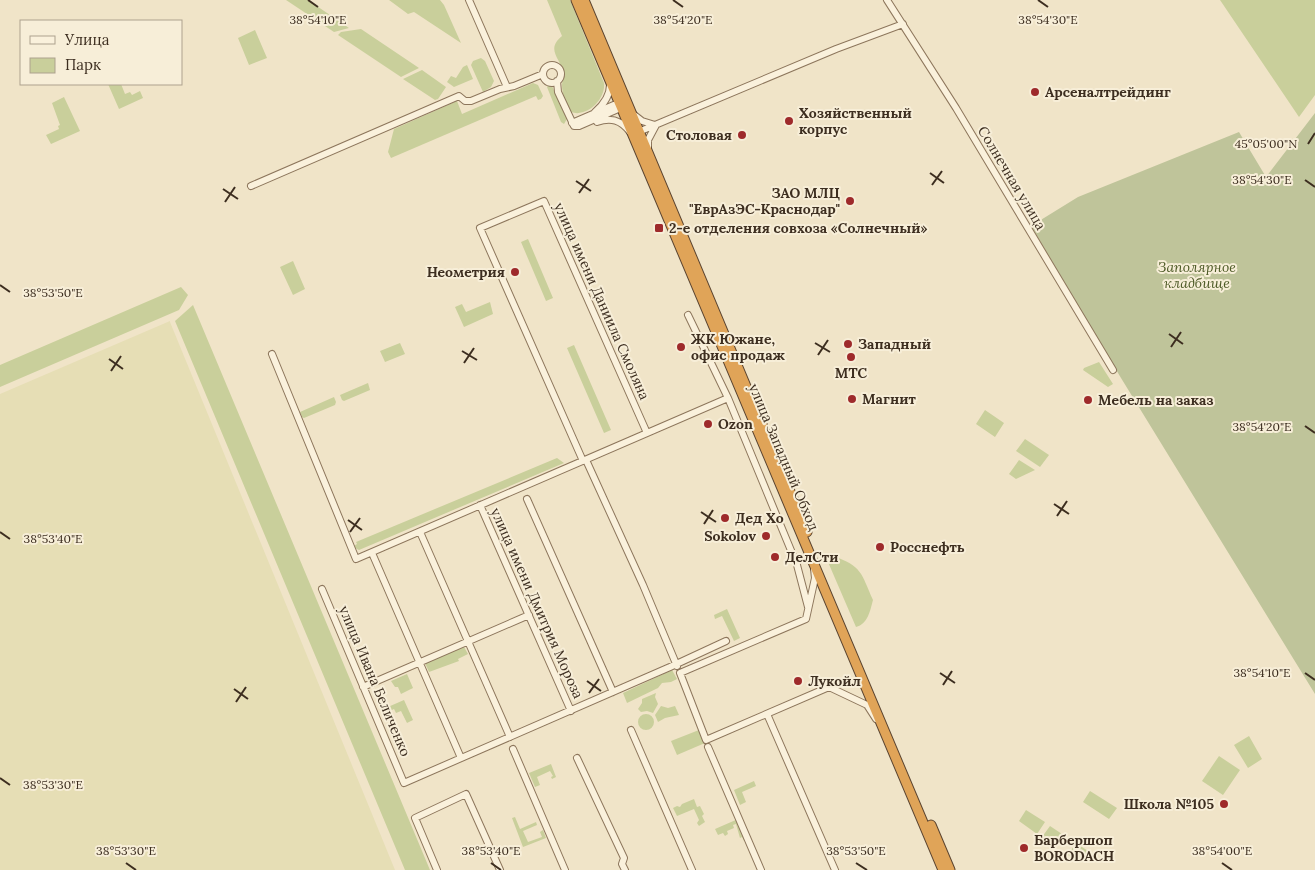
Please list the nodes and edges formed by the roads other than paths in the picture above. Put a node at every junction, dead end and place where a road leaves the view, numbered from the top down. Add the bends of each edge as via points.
1 (469, 0) edge
2 (576, 0) edge
3 (584, 0) edge
4 (887, 0) edge
5 (903, 24) junction
6 (606, 71) junction
7 (543, 74) junction
8 (557, 81) junction
9 (507, 88) junction
10 (625, 105) junction
11 (592, 114) junction
12 (572, 123) junction
13 (656, 125) junction
14 (579, 126) junction
15 (637, 136) junction
16 (649, 152) junction
17 (251, 186) dead end
18 (688, 315) dead end
19 (272, 354) dead end
20 (1112, 370) dead end
21 (728, 398) junction
22 (647, 433) junction
23 (584, 460) junction
24 (527, 498) dead end
25 (480, 506) junction
26 (420, 532) junction
27 (807, 547) junction
28 (372, 552) junction
29 (322, 589) dead end
30 (808, 608) junction
31 (528, 615) junction
32 (726, 640) dead end
33 (468, 641) junction
34 (419, 662) junction
35 (676, 665) junction
36 (680, 674) junction
37 (363, 686) junction
38 (613, 692) junction
39 (571, 710) junction
40 (766, 714) junction
41 (631, 730) dead end
42 (510, 737) junction
43 (708, 747) dead end
44 (513, 749) dead end
45 (892, 749) junction
46 (461, 758) junction
47 (577, 758) dead end
48 (437, 870) edge
49 (500, 870) edge
50 (565, 870) edge
51 (625, 870) edge
52 (692, 870) edge
53 (761, 870) edge
54 (835, 870) edge
55 (943, 870) edge
56 (950, 870) edge

1 - 9 street
2 - 6 highway, улица Западный Обход
3 - 10 highway, улица Западный Обход
4 - 5 street, Солнечная улица
5 - 13 street
5 - 20 street, Солнечная улица
6 - 10 highway, улица Западный Обход
6 - 11 street via 610,90 604,103
7 - 8 street via 549,82
7 - 8 street via 548,66 556,67 560,74
7 - 9 street
8 - 12 street via 558,92
9 - 17 street via 468,102 459,96
10 - 11 street
10 - 13 street via 642,120
10 - 14 street
10 - 15 highway, улица Западный Обход
11 - 12 street
12 - 14 street
13 - 15 street
13 - 16 street via 648,140
14 - 15 street via 614,120
15 - 16 highway, улица Западный Обход
15 - 27 highway, улица Западный Обход
16 - 56 highway, улица Западный Обход
18 - 21 street
19 - 28 street via 356,559
21 - 22 street
21 - 30 street via 797,565
22 - 23 street
22 - 23 street, улица имени Даниила Смоляна via 544,201 480,228
23 - 25 street
23 - 35 street, улица имени Даниила Смоляна via 643,585
24 - 38 street
25 - 26 street
25 - 31 street, улица имени Дмитрия Мороза
26 - 28 street
26 - 33 street
27 - 30 street via 815,578
27 - 45 highway, улица Западный Обход
28 - 34 street
29 - 37 street, улица Ивана Беличенко
30 - 36 street via 806,619
31 - 33 street
31 - 39 street, улица имени Дмитрия Мороза
32 - 35 street
33 - 34 street
33 - 42 street
34 - 37 street
34 - 46 street
35 - 36 street, улица имени Даниила Смоляна
35 - 38 street
36 - 40 street, улица имени Даниила Смоляна via 706,740
37 - 46 street, улица Ивана Беличенко via 404,783
38 - 39 street
39 - 42 street
40 - 45 street via 829,687 867,705
40 - 54 street
41 - 52 street
42 - 46 street
43 - 53 street
44 - 50 street
45 - 55 highway, улица Западный Обход
47 - 51 street via 624,858
48 - 49 street via 415,818 466,794

